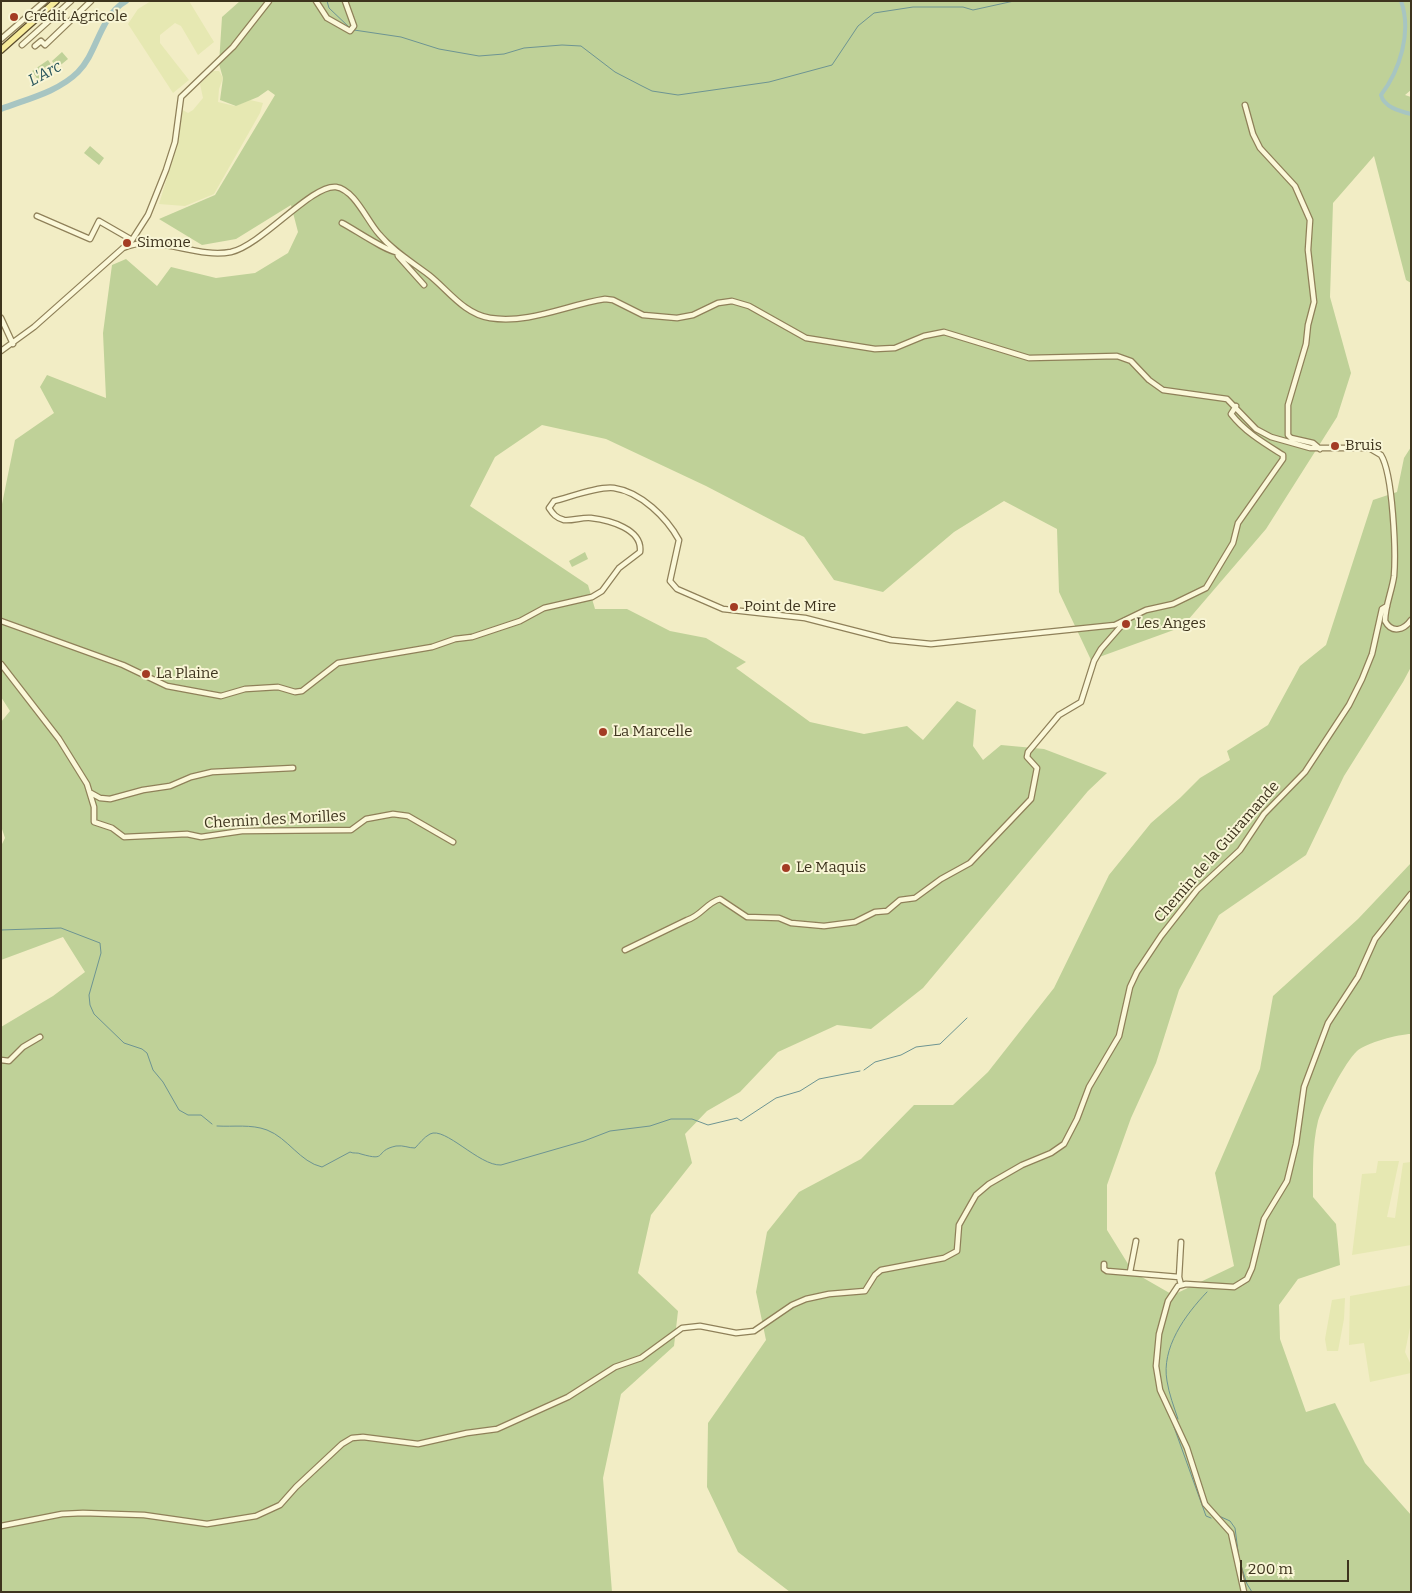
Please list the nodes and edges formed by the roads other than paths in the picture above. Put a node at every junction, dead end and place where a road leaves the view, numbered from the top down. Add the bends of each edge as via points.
1 (45, 1) edge
2 (56, 1) edge
3 (71, 1) edge
4 (91, 1) edge
5 (269, 1) edge
6 (316, 1) edge
7 (346, 1) edge
8 (1, 40) edge
9 (22, 45) dead end
10 (36, 46) dead end
11 (1, 50) edge
12 (1245, 105) dead end
13 (37, 216) dead end
14 (342, 223) dead end
15 (132, 240) junction
16 (123, 248) junction
17 (397, 252) junction
18 (424, 285) dead end
19 (1, 318) edge
20 (13, 344) junction
21 (1, 351) edge
22 (1236, 406) junction
23 (1321, 450) junction
24 (1387, 606) junction
25 (1411, 620) edge
26 (1, 621) edge
27 (1121, 622) junction
28 (1388, 625) junction
29 (1378, 628) junction
30 (1, 664) edge
31 (293, 768) dead end
32 (91, 793) junction
33 (453, 842) dead end
34 (1411, 894) edge
35 (625, 950) dead end
36 (40, 1037) dead end
37 (1, 1060) edge
38 (1136, 1241) dead end
39 (1181, 1242) dead end
40 (1104, 1264) dead end
41 (1130, 1272) junction
42 (1179, 1277) junction
43 (1181, 1285) junction
44 (1, 1526) edge
45 (1244, 1592) edge

1 - 8 street
2 - 11 main road
3 - 9 street
4 - 10 street via 45,45 41,41
5 - 15 street via 233,47 181,97 175,142 166,170 152,206
6 - 7 street via 327,18 350,31 354,26
12 - 23 street via 1260,148 1295,186 1310,220 1308,250 1314,302 1290,398 1287,431 1291,438 1313,443
13 - 15 street via 90,239 99,222
14 - 17 street via 391,252
15 - 16 street
16 - 17 street via 149,243 217,253 233,251 254,242 318,194 337,188 348,194 379,235
16 - 20 street
17 - 18 street
17 - 22 street via 470,310 487,317 531,317 605,299 643,315 677,318 732,301 749,306 806,338 875,349 895,348 944,332 1028,358 1117,356 1131,362 1163,390 1219,397
19 - 20 street
20 - 21 street
22 - 23 street via 1263,433
22 - 27 street via 1231,414 1239,424 1283,455 1283,459 1238,523 1234,543 1206,588 1173,604 1146,610
23 - 24 street via 1369,448 1376,450 1384,460 1395,557
24 - 28 street via 1385,616
24 - 29 street, Chemin de la Guiramande via 1382,610
25 - 28 street via 1400,629 1395,630
26 - 27 street via 123,665 167,686 220,696 245,689 302,691 338,663 432,648 520,621 544,608 579,602 602,591 619,568 640,552 638,538 618,525 593,518 562,519 549,508 554,501 614,488 656,509 674,529 679,540 670,581 677,589 723,609 805,618 911,644 1059,632
27 - 35 street via 1122,625 1094,661 1081,702 1059,715 1028,752 1027,757 1037,768 1031,799 965,866 915,898 900,900 887,912 875,912 855,922 824,926 792,924 779,918 752,918 720,899 696,917
28 - 29 street
29 - 44 street, Chemin de la Guiramande via 1357,689 1305,772 1264,814 1240,850 1197,890 1137,972 1130,987 1119,1036 1088,1087 1064,1144 982,1190 964,1214 959,1225 956,1251 951,1256 914,1266 881,1270 865,1291 806,1299 754,1331 736,1332 700,1326 682,1328 646,1356 615,1368 568,1397 497,1429 418,1444 352,1438 280,1505 256,1516 206,1524 144,1516 69,1514
30 - 32 street via 59,739
31 - 32 street via 212,772 170,786 110,798 100,798
32 - 33 street, Chemin des Morilles via 96,823 112,828 124,837 351,830 366,819 393,814 408,816
34 - 43 street via 1374,939 1358,977 1328,1023 1303,1092 1287,1181 1264,1219 1247,1279 1234,1287
36 - 37 street via 22,1047 9,1061
38 - 41 street
39 - 42 street
40 - 41 street via 1107,1271
41 - 42 street
42 - 43 street
43 - 45 street via 1168,1301 1159,1334 1157,1378 1189,1454 1205,1504 1231,1533

